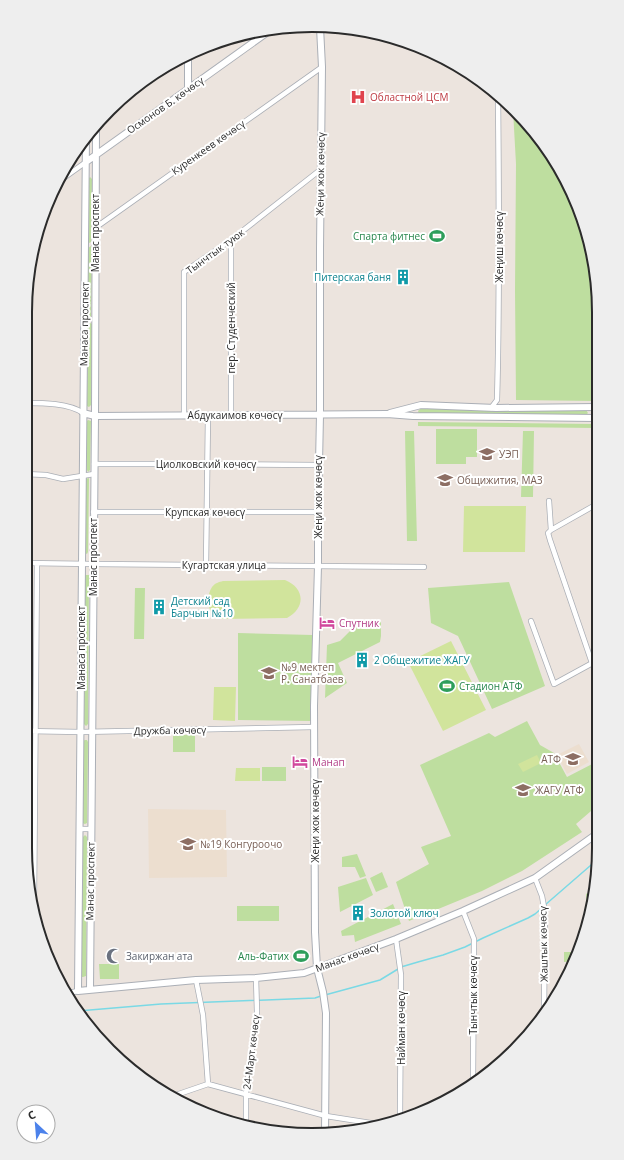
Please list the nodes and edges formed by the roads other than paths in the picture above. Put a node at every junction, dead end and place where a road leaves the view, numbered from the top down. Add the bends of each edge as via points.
1 (320, 32) edge
2 (262, 36) edge
3 (188, 61) edge
4 (322, 67) junction
5 (188, 89) junction
6 (498, 102) edge
7 (96, 134) edge
8 (86, 147) edge
9 (96, 154) junction
10 (86, 162) junction
11 (320, 170) junction
12 (69, 174) edge
13 (95, 228) junction
14 (231, 240) junction
15 (85, 245) junction
16 (95, 245) junction
17 (84, 320) junction
18 (95, 320) junction
19 (497, 400) junction
20 (32, 403) edge
21 (592, 407) edge
22 (491, 408) junction
23 (505, 408) junction
24 (83, 413) junction
25 (387, 414) junction
26 (184, 415) junction
27 (231, 415) junction
28 (320, 415) junction
29 (95, 416) junction
30 (208, 416) junction
31 (592, 418) edge
32 (94, 464) junction
33 (207, 464) junction
34 (318, 465) junction
35 (32, 474) edge
36 (94, 474) junction
37 (83, 476) junction
38 (549, 501) dead end
39 (592, 508) edge
40 (93, 512) junction
41 (206, 512) junction
42 (318, 512) junction
43 (551, 530) junction
44 (32, 563) edge
45 (37, 563) junction
46 (82, 564) junction
47 (93, 564) junction
48 (206, 565) junction
49 (318, 566) junction
50 (424, 567) dead end
51 (531, 621) dead end
52 (592, 663) joint
53 (314, 727) junction
54 (35, 731) junction
55 (92, 731) junction
56 (81, 732) junction
57 (80, 829) junction
58 (91, 829) junction
59 (592, 837) edge
60 (535, 878) junction
61 (34, 886) edge
62 (463, 911) junction
63 (396, 939) junction
64 (317, 968) junction
65 (256, 978) junction
66 (196, 980) junction
67 (90, 990) junction
68 (78, 991) junction
69 (72, 992) edge
70 (544, 1005) edge
71 (473, 1077) edge
72 (208, 1084) junction
73 (179, 1094) edge
74 (246, 1094) junction
75 (400, 1114) edge
76 (326, 1116) junction
77 (246, 1120) edge
78 (368, 1123) edge
79 (325, 1127) edge

1 - 4 main road, Жеңи жок көчөсү
2 - 5 main road, Осмонов Б. көчөсү
3 - 5 main road
4 - 11 main road, Жеңи жок көчөсү
4 - 13 street, Куренкеев көчөсү
5 - 9 main road, Осмонов Б. көчөсү
6 - 19 street, Жеңиш көчөсү via 500,177
7 - 9 main road, Манас проспект
8 - 10 main road, Манаса проспект
9 - 10 main road, Осмонов Б. көчөсү
9 - 13 main road, Манас проспект
10 - 12 street, Осмонов Б. көчөсү
10 - 15 main road, Манаса проспект
11 - 14 street, Тынчтык туюк
11 - 28 main road, Жеңи жок көчөсү
13 - 16 main road, Манас проспект
14 - 26 street, Тынчтык туюк via 184,272
14 - 27 street, пер. Студенческий
15 - 16 main road
15 - 17 main road, Манаса проспект
16 - 18 main road, Манас проспект
17 - 18 main road
17 - 24 main road, Манаса проспект
18 - 29 main road, Манас проспект
19 - 22 street
19 - 23 street
20 - 24 street via 68,406
21 - 23 main road, Абдукаимов көчөсү
22 - 23 main road, Абдукаимов көчөсү
22 - 25 main road, Абдукаимов көчөсү via 421,405
24 - 29 main road, Абдукаимов көчөсү
24 - 37 main road, Манаса проспект
25 - 28 main road, Абдукаимов көчөсү
25 - 31 main road, Абдукаимов көчөсү
26 - 29 main road, Абдукаимов көчөсү
26 - 30 main road, Абдукаимов көчөсү
27 - 28 main road, Абдукаимов көчөсү
27 - 30 main road, Абдукаимов көчөсү
28 - 34 main road, Жеңи жок көчөсү
29 - 32 main road, Манас проспект
30 - 33 street
32 - 33 street, Циолковский көчөсү
32 - 36 main road, Манас проспект
33 - 34 street, Циолковский көчөсү
33 - 41 street
34 - 42 main road, Жеңи жок көчөсү
35 - 37 street via 63,479
36 - 37 street
36 - 40 main road, Манас проспект
37 - 46 main road, Манаса проспект
38 - 43 street
39 - 43 street
40 - 41 street, Крупская көчөсү
40 - 47 main road, Манас проспект
41 - 42 street, Крупская көчөсү
41 - 48 street
42 - 49 main road, Жеңи жок көчөсү
43 - 52 street via 548,533 550,540
44 - 45 street, Кугартская улица
45 - 46 street, Кугартская улица
45 - 54 street
46 - 47 street, Кугартская улица
46 - 56 main road, Манаса проспект
47 - 48 street, Кугартская улица
47 - 55 main road, Манас проспект
48 - 49 street, Кугартская улица
49 - 50 street, Кугартская улица
49 - 53 main road, Жеңи жок көчөсү
51 - 52 street via 554,684
53 - 55 street, Дружба көчөсү
53 - 64 main road, Жеңи жок көчөсү
54 - 56 street, Дружба көчөсү
54 - 61 street
55 - 56 street, Дружба көчөсү
55 - 58 main road, Манас проспект
56 - 57 main road, Манаса проспект
57 - 58 street
57 - 68 main road, Манаса проспект
58 - 67 main road, Манас проспект
59 - 60 main road, Манас көчөсү
60 - 62 main road, Манас көчөсү
60 - 70 street, Жаштык көчөсү via 545,913
62 - 63 main road, Манас көчөсү
62 - 71 street, Тынчтык көчөсү via 474,939
63 - 64 main road, Манас көчөсү
63 - 75 street, Найман көчөсү via 401,975
64 - 65 main road, Манас көчөсү via 304,973
64 - 76 main road, Жеңи жок көчөсү via 326,1013
65 - 66 main road, Манас көчөсү
65 - 74 street, 24-Март көчөсү via 257,1012
66 - 67 main road, Манас көчөсү
66 - 72 street via 203,1015
67 - 68 main road, Манас көчөсү
68 - 69 street, Манас көчөсү
72 - 73 street
72 - 74 street
74 - 76 street
74 - 77 street, 24-Март көчөсү
76 - 78 street
76 - 79 main road, Жеңи жок көчөсү

